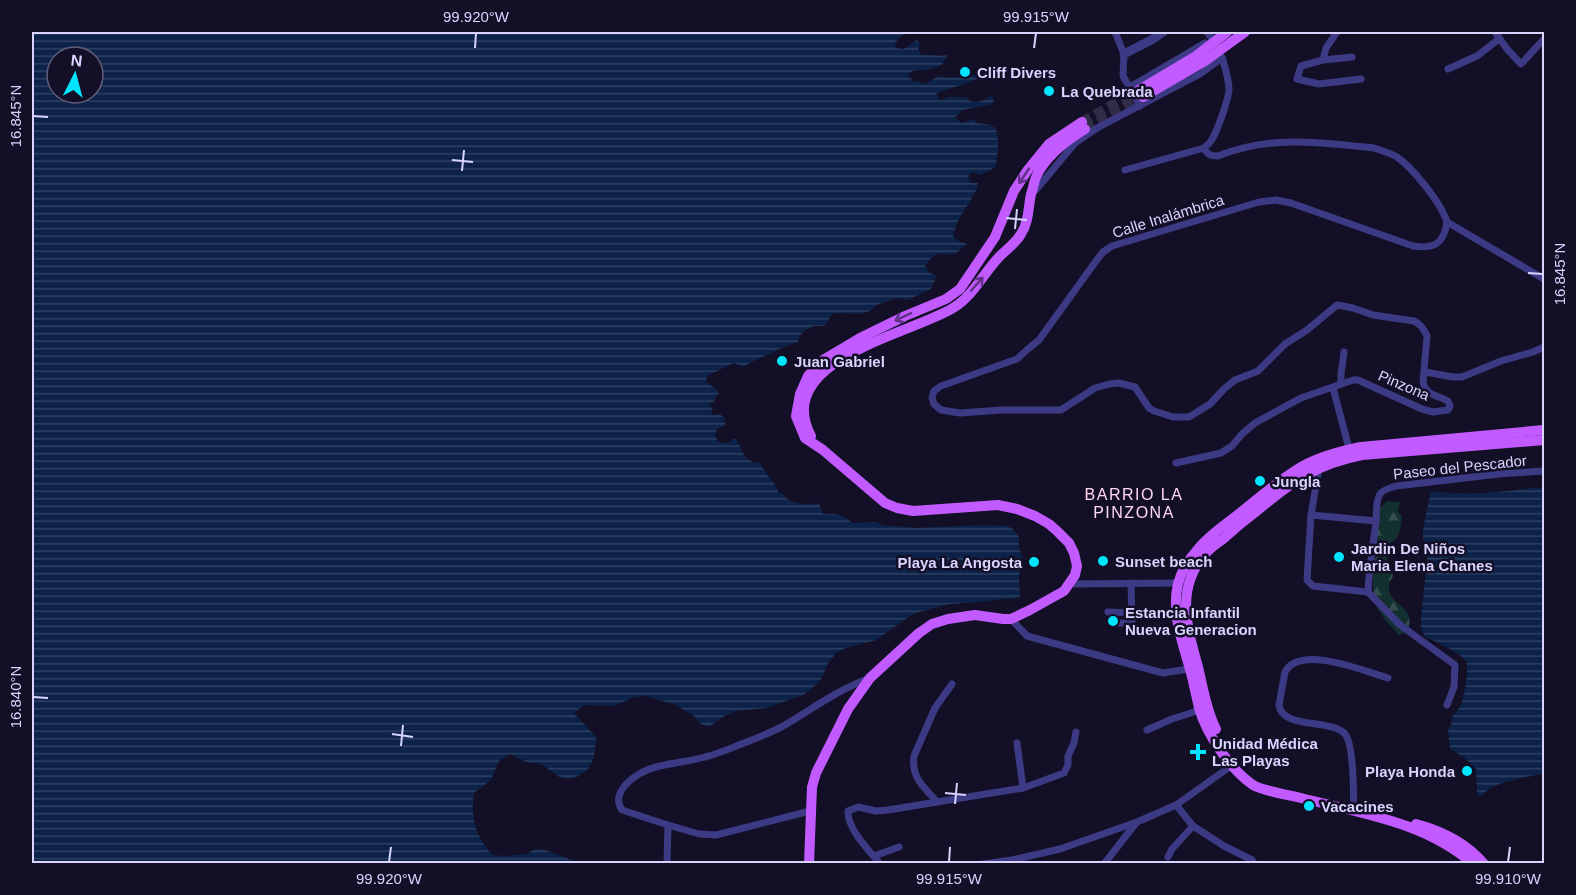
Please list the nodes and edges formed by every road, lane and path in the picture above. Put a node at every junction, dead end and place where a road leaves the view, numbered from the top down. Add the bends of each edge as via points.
1 (1115, 32) edge
2 (1163, 32) edge
3 (1227, 32) edge
4 (1245, 32) edge
5 (1337, 32) edge
6 (1497, 35) edge
7 (1545, 39) edge
8 (1215, 44) edge
9 (1124, 54) junction
10 (1352, 57) dead end
11 (1323, 60) junction
12 (1448, 69) dead end
13 (1361, 79) dead end
14 (1138, 95) junction
15 (1204, 148) junction
16 (1125, 170) dead end
17 (1031, 195) junction
18 (1448, 222) junction
19 (1545, 279) edge
20 (1545, 347) edge
21 (1344, 352) dead end
22 (1425, 372) junction
23 (1341, 384) junction
24 (1333, 388) junction
25 (1545, 430) edge
26 (1545, 440) edge
27 (823, 450) junction
28 (1351, 453) junction
29 (1176, 463) dead end
30 (1316, 465) junction
31 (1545, 471) edge
32 (1311, 515) junction
33 (1376, 521) junction
34 (1131, 583) junction
35 (1178, 583) junction
36 (1070, 584) junction
37 (1368, 592) junction
38 (1108, 612) dead end
39 (1132, 613) junction
40 (1011, 619) junction
41 (1116, 623) dead end
42 (1194, 667) junction
43 (870, 678) junction
44 (1388, 678) dead end
45 (952, 684) dead end
46 (1447, 705) dead end
47 (1200, 710) junction
48 (1147, 730) dead end
49 (1076, 732) dead end
50 (1017, 742) dead end
51 (1234, 764) junction
52 (1023, 788) junction
53 (937, 802) junction
54 (1176, 805) junction
55 (1353, 809) junction
56 (810, 811) junction
57 (1137, 822) junction
58 (668, 825) junction
59 (1193, 826) junction
60 (899, 847) dead end
61 (809, 849) junction
62 (874, 856) junction
63 (1168, 857) dead end
64 (667, 864) edge
65 (809, 864) edge
66 (819, 864) edge
67 (880, 864) edge
68 (983, 864) edge
69 (1104, 864) edge
70 (1254, 864) edge
71 (1473, 864) edge
72 (1484, 864) edge

1 - 9 street
2 - 9 street
3 - 8 main road
4 - 8 main road
5 - 11 street
6 - 7 street via 1521,64
6 - 12 street via 1477,56
8 - 14 main road
8 - 14 street via 1200,74
8 - 15 street via 1227,72 1229,91 1216,132
9 - 14 street via 1124,75
10 - 11 street
11 - 13 street via 1301,66 1297,79 1319,84
14 - 17 street via 1075,143
15 - 16 street
15 - 18 street via 1218,156 1271,142 1374,148 1407,165
27 -> 17 main road via 810,434 804,410 813,385 830,366 866,346 954,308 1021,234 1028,219
17 -> 27 main road via 1036,176 1045,164 1083,126 1049,144 1027,171 995,237 960,288 946,299 860,338 823,360 808,376 796,416 805,438
18 - 19 street
18 - 22 street, Calle Inalámbrica via 1439,242 1424,248 1276,200 1112,246 1096,261 1039,340 1023,354 941,386 932,398 940,410 960,413 1061,410 1095,388 1119,383 1134,387 1154,411 1168,417 1189,417 1210,404 1235,380 1258,371 1285,344 1337,305 1419,323 1427,336
20 - 22 street via 1462,377
21 - 23 street
22 - 23 street, Pinzona via 1427,392 1448,401 1448,410 1422,409 1358,380
23 - 24 street, Pinzona
24 - 28 street
24 - 29 street, Pinzona via 1301,399 1255,423 1221,453
25 - 28 main road via 1361,447
26 - 28 main road
27 - 36 main road via 885,503 897,508 913,511 998,506 1035,516 1069,543 1077,566
28 - 30 main road
30 - 32 street
30 - 35 main road via 1301,467 1213,534 1199,548
30 - 42 main road via 1206,553 1194,570 1185,600
31 - 33 street, Paseo del Pescador via 1386,489 1378,499
32 - 33 street
32 - 37 street via 1307,580 1313,586
33 - 37 street
34 - 35 street
34 - 36 street
34 - 39 street
35 - 42 main road via 1177,619
36 - 40 main road
37 - 46 street via 1400,625 1455,664 1454,687
38 - 39 street
39 - 41 street via 1132,623
40 - 42 street via 1027,636 1163,673
40 - 43 main road via 975,615 932,624
42 - 47 main road
42 - 51 main road via 1214,725
43 - 56 main road via 848,709 816,773
43 - 58 street via 764,734 706,757 651,768 629,781 618,799 622,810
44 - 55 street via 1320,659 1297,662 1285,672 1279,705 1282,714 1333,727 1348,739
45 - 53 street via 935,708 914,756 915,777
47 - 48 street
47 - 51 main road via 1218,746
49 - 52 street via 1064,772
50 - 52 street
51 - 54 street
51 - 55 main road via 1270,786
52 - 53 street
53 - 62 street via 888,810 858,807 848,811 849,822
54 - 57 street
54 - 59 street
55 - 71 main road via 1405,824 1443,842
55 - 72 main road via 1437,830 1464,845
56 - 58 street via 716,835
56 - 61 main road
57 - 68 street via 1060,849
57 - 69 street
58 - 64 street
59 - 63 street
59 - 70 street
60 - 62 street
61 - 65 main road
61 - 66 main road
62 - 67 street

